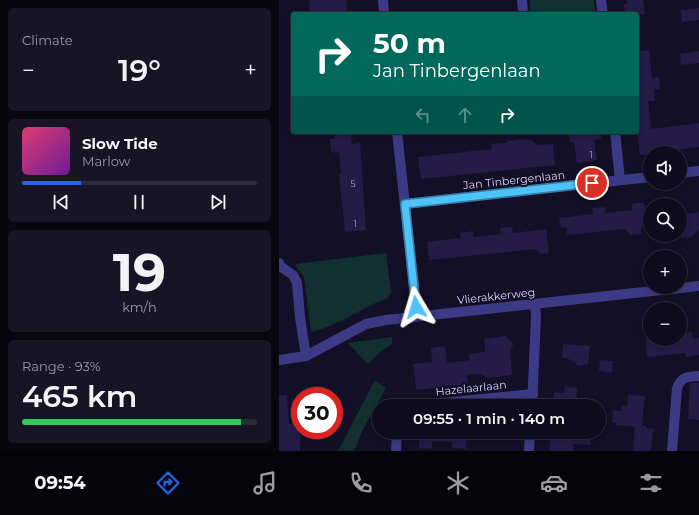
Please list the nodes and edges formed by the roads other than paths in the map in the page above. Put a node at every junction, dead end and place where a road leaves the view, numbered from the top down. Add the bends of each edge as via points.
1 (383, 0) edge
2 (522, 0) edge
3 (601, 0) edge
4 (384, 12) edge
5 (523, 12) edge
6 (603, 12) edge
7 (397, 134) edge
8 (615, 134) edge
9 (699, 171) edge
10 (687, 172) edge
11 (643, 178) edge
12 (620, 180) junction
13 (405, 204) junction
14 (279, 263) edge
15 (699, 286) edge
16 (535, 304) junction
17 (417, 316) junction
18 (306, 356) junction
19 (279, 360) edge
20 (699, 376) edge
21 (533, 394) junction
22 (483, 399) edge
23 (533, 399) edge
24 (397, 439) edge
25 (530, 439) edge
26 (396, 451) edge
27 (529, 451) edge
28 (672, 451) edge

1 - 4 street
2 - 5 street
3 - 6 street
7 - 13 street
8 - 12 street
9 - 10 street
11 - 12 street, Jan Tinbergenlaan
12 - 13 street, Jan Tinbergenlaan
13 - 17 street
14 - 18 street via 293,275 297,284
15 - 16 street, Vlierakkerweg
16 - 17 street, Vlierakkerweg
16 - 21 street
17 - 18 street, Vlierakkerweg via 366,324
18 - 19 street, Vlierakkerweg
20 - 28 street via 685,377 679,382
21 - 22 street, Hazelaarlaan
21 - 23 street
24 - 26 street
25 - 27 street

